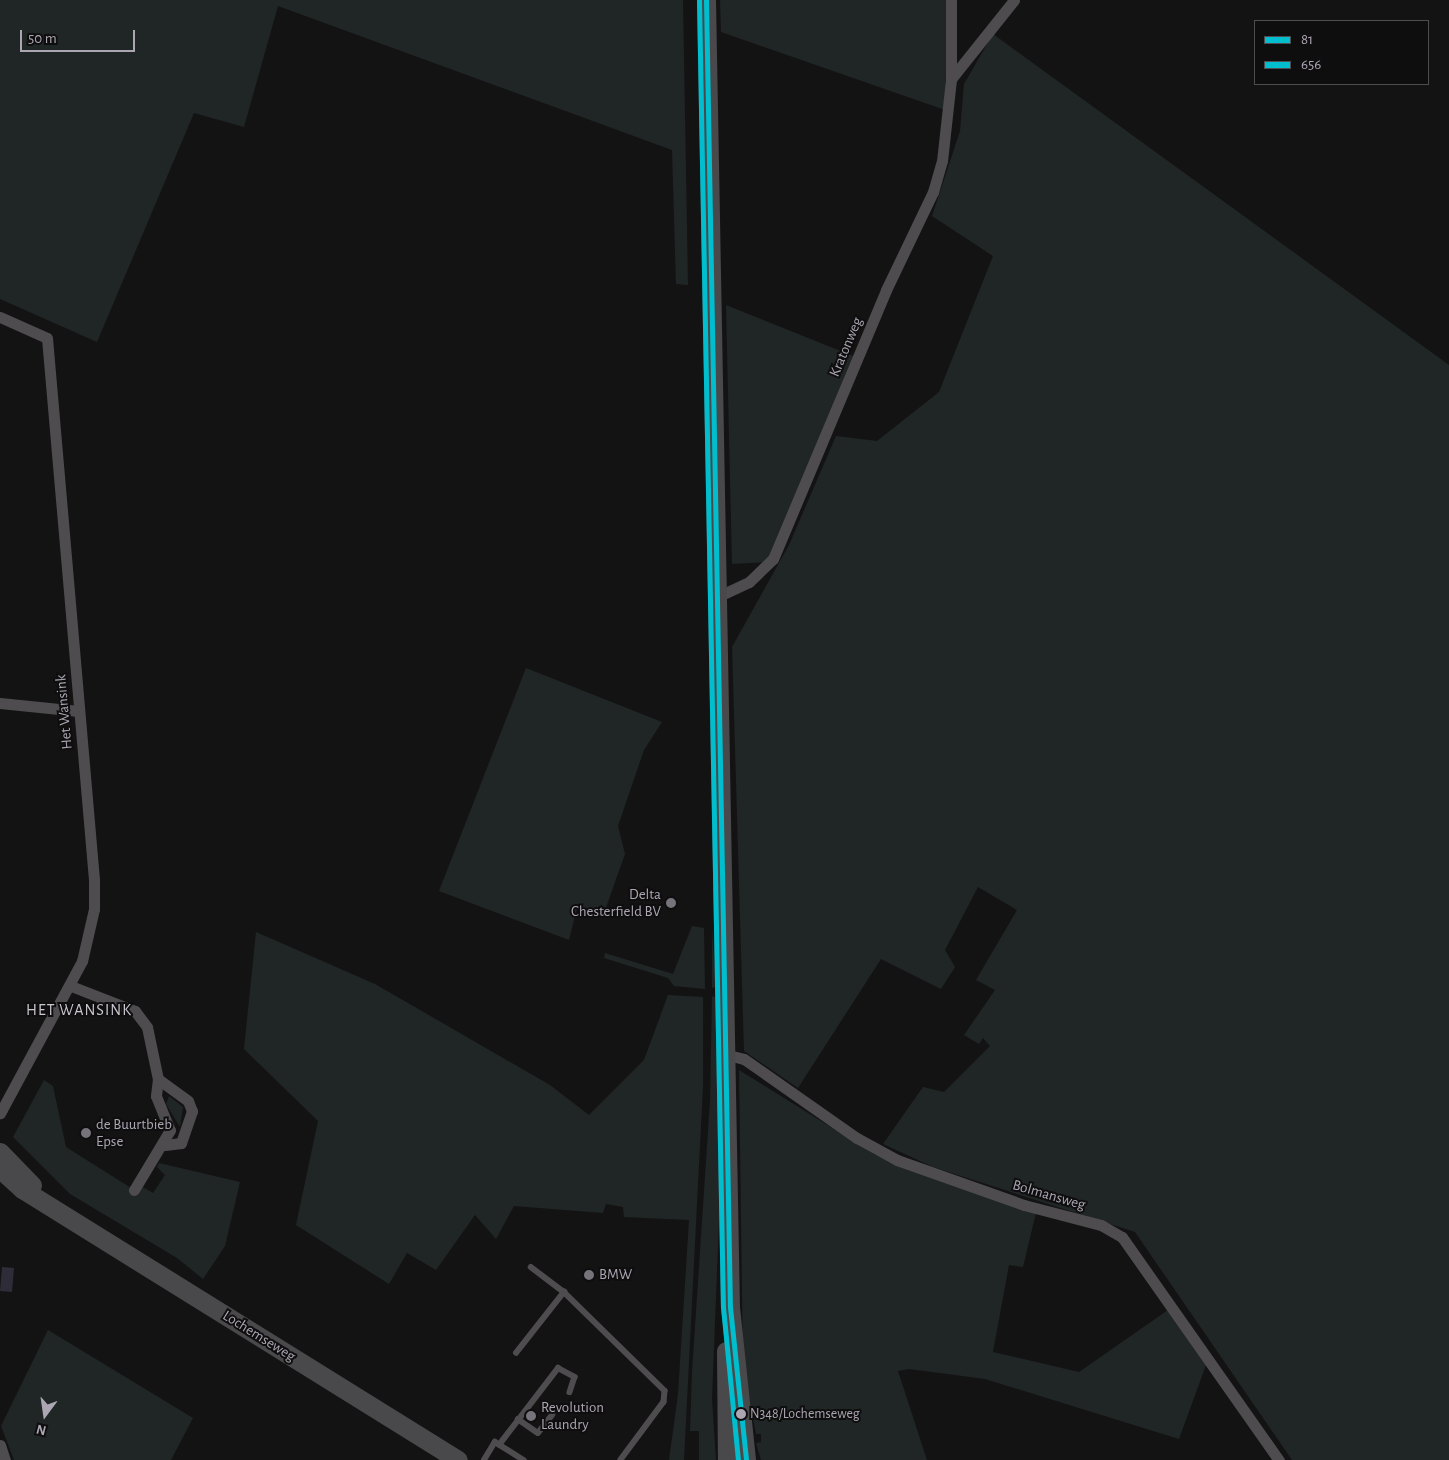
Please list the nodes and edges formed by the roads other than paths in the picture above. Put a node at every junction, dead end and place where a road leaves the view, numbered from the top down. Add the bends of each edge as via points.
1 (706, 0) edge
2 (951, 0) edge
3 (1014, 0) edge
4 (951, 79) junction
5 (0, 317) edge
6 (719, 596) junction
7 (0, 702) edge
8 (79, 711) junction
9 (71, 986) junction
10 (728, 1055) junction
11 (158, 1079) junction
12 (0, 1113) edge
13 (165, 1145) junction
14 (0, 1152) edge
15 (0, 1169) edge
16 (134, 1190) dead end
17 (60, 1211) junction
18 (531, 1267) dead end
19 (564, 1292) junction
20 (730, 1307) junction
21 (516, 1354) dead end
22 (570, 1392) dead end
23 (552, 1414) dead end
24 (518, 1419) junction
25 (0, 1445) edge
26 (499, 1445) junction
27 (5, 1460) edge
28 (458, 1460) edge
29 (484, 1460) edge
30 (524, 1460) edge
31 (621, 1460) edge
32 (727, 1460) edge
33 (746, 1460) edge
34 (1279, 1460) edge

1 - 6 main road
2 - 4 street, Kratonweg
3 - 4 street
4 - 6 street, Kratonweg via 942,161 933,192 886,290 777,550 760,574
5 - 8 street, Het Wansink via 47,338
6 - 10 main road
7 - 8 street
8 - 9 street, Het Wansink via 94,909 82,961
9 - 11 street via 143,1018
9 - 12 street, Het Wansink
10 - 20 main road
10 - 34 street, Bolmansweg via 744,1059 857,1138 897,1160 1024,1205 1101,1225 1122,1237
11 - 13 street via 156,1096 170,1124
11 - 13 street via 188,1101 192,1111 181,1143
13 - 16 street
14 - 17 main road, Lochemseweg
15 - 17 main road, Lochemseweg via 22,1189
17 - 28 main road, Lochemseweg
18 - 19 lane
19 - 21 lane
19 - 31 lane via 665,1391 664,1402
20 - 32 main road via 724,1375
20 - 33 main road
22 - 24 lane via 575,1377 558,1368
23 - 24 lane via 538,1433
24 - 26 lane
25 - 27 street
26 - 29 lane via 495,1442
26 - 30 lane

